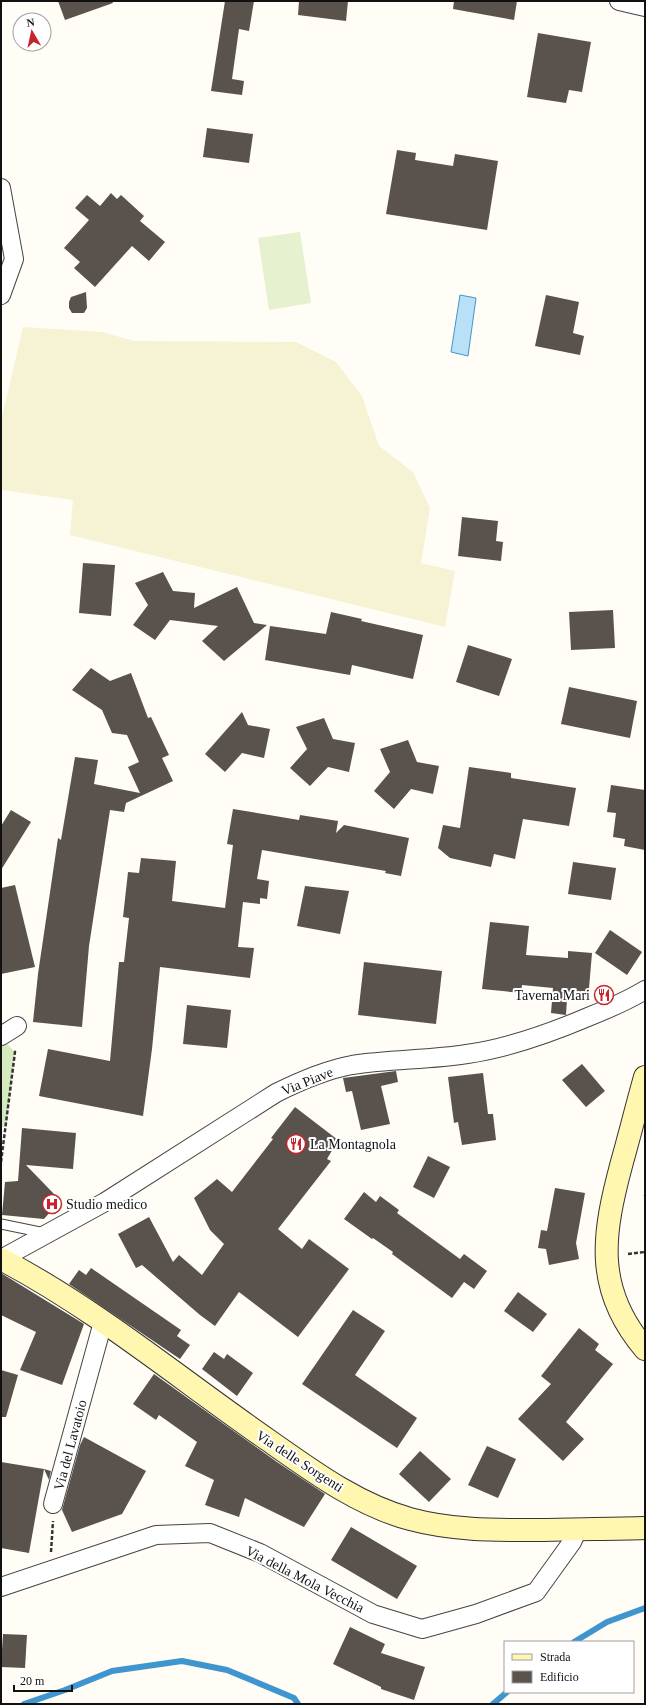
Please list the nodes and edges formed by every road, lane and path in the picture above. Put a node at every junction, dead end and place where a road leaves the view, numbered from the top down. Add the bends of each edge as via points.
1 (619, 1) edge
2 (645, 7) edge
3 (1, 188) edge
4 (1, 295) edge
5 (645, 990) edge
6 (17, 1026) dead end
7 (6, 1042) edge
8 (645, 1077) edge
9 (1, 1162) edge
10 (1, 1224) edge
11 (47, 1233) junction
12 (645, 1252) edge
13 (636, 1253) dead end
14 (1, 1259) edge
15 (103, 1322) junction
16 (645, 1349) edge
17 (53, 1504) joint
18 (645, 1528) edge
19 (578, 1529) junction
20 (50, 1570) junction
21 (1, 1587) edge

1 - 2 street
3 - 4 street via 14,259
5 - 11 street, Via Piave via 627,1001 520,1043 450,1056 352,1065 299,1082 276,1093 105,1202
6 - 7 street
7 - 9 path via 15,1052
8 - 16 main road via 609,1213 606,1248 614,1296 630,1328
10 - 11 lane
11 - 14 street, Via Piave
12 - 13 path
14 - 15 main road, Via delle Sorgenti
15 - 17 street, Via del Lavatoio
15 - 19 main road, Via delle Sorgenti via 296,1460 370,1505 410,1519 451,1527 497,1530
17 - 20 path, Via del Lavatoio
18 - 19 main road, Via delle Sorgenti
19 - 20 street, Via della Mola Vecchia via 572,1542 536,1592 476,1614 422,1629 373,1614 260,1553 210,1533 156,1535
20 - 21 street, Via della Mola Vecchia

